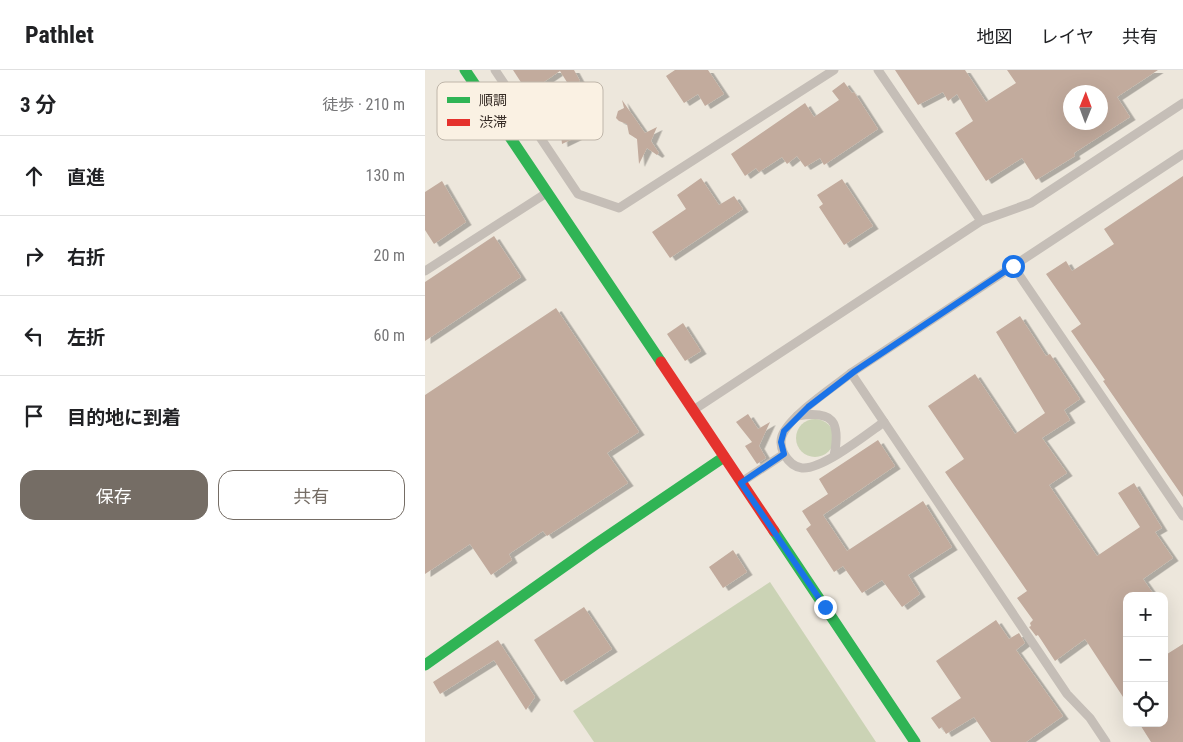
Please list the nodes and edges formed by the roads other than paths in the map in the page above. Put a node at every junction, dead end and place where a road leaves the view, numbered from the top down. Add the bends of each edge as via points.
1 (465, 70) edge
2 (495, 70) edge
3 (835, 70) edge
4 (878, 70) edge
5 (473, 82) edge
6 (503, 82) edge
7 (1183, 103) edge
8 (512, 140) edge
9 (542, 140) edge
10 (1183, 154) edge
11 (547, 192) junction
12 (981, 221) junction
13 (1013, 266) junction
14 (425, 271) edge
15 (851, 373) junction
16 (693, 410) junction
17 (797, 416) junction
18 (884, 422) junction
19 (784, 454) junction
20 (834, 456) junction
21 (724, 457) junction
22 (741, 483) junction
23 (1183, 516) edge
24 (425, 664) edge
25 (915, 742) edge
26 (1106, 742) edge

1 - 5 street
2 - 6 lane
3 - 9 lane via 619,208 578,194
4 - 12 lane
7 - 12 lane via 1031,203
8 - 11 street
10 - 13 lane
11 - 14 lane
11 - 16 street
12 - 16 lane
13 - 15 lane
13 - 23 lane
15 - 17 lane
15 - 18 lane
16 - 21 street
17 - 19 lane via 782,436
17 - 20 lane via 817,414 831,421 838,435
18 - 20 lane
18 - 26 lane via 1067,694 1090,718
19 - 20 lane via 793,464 803,468
19 - 22 lane
21 - 22 street
21 - 24 street
22 - 25 street

